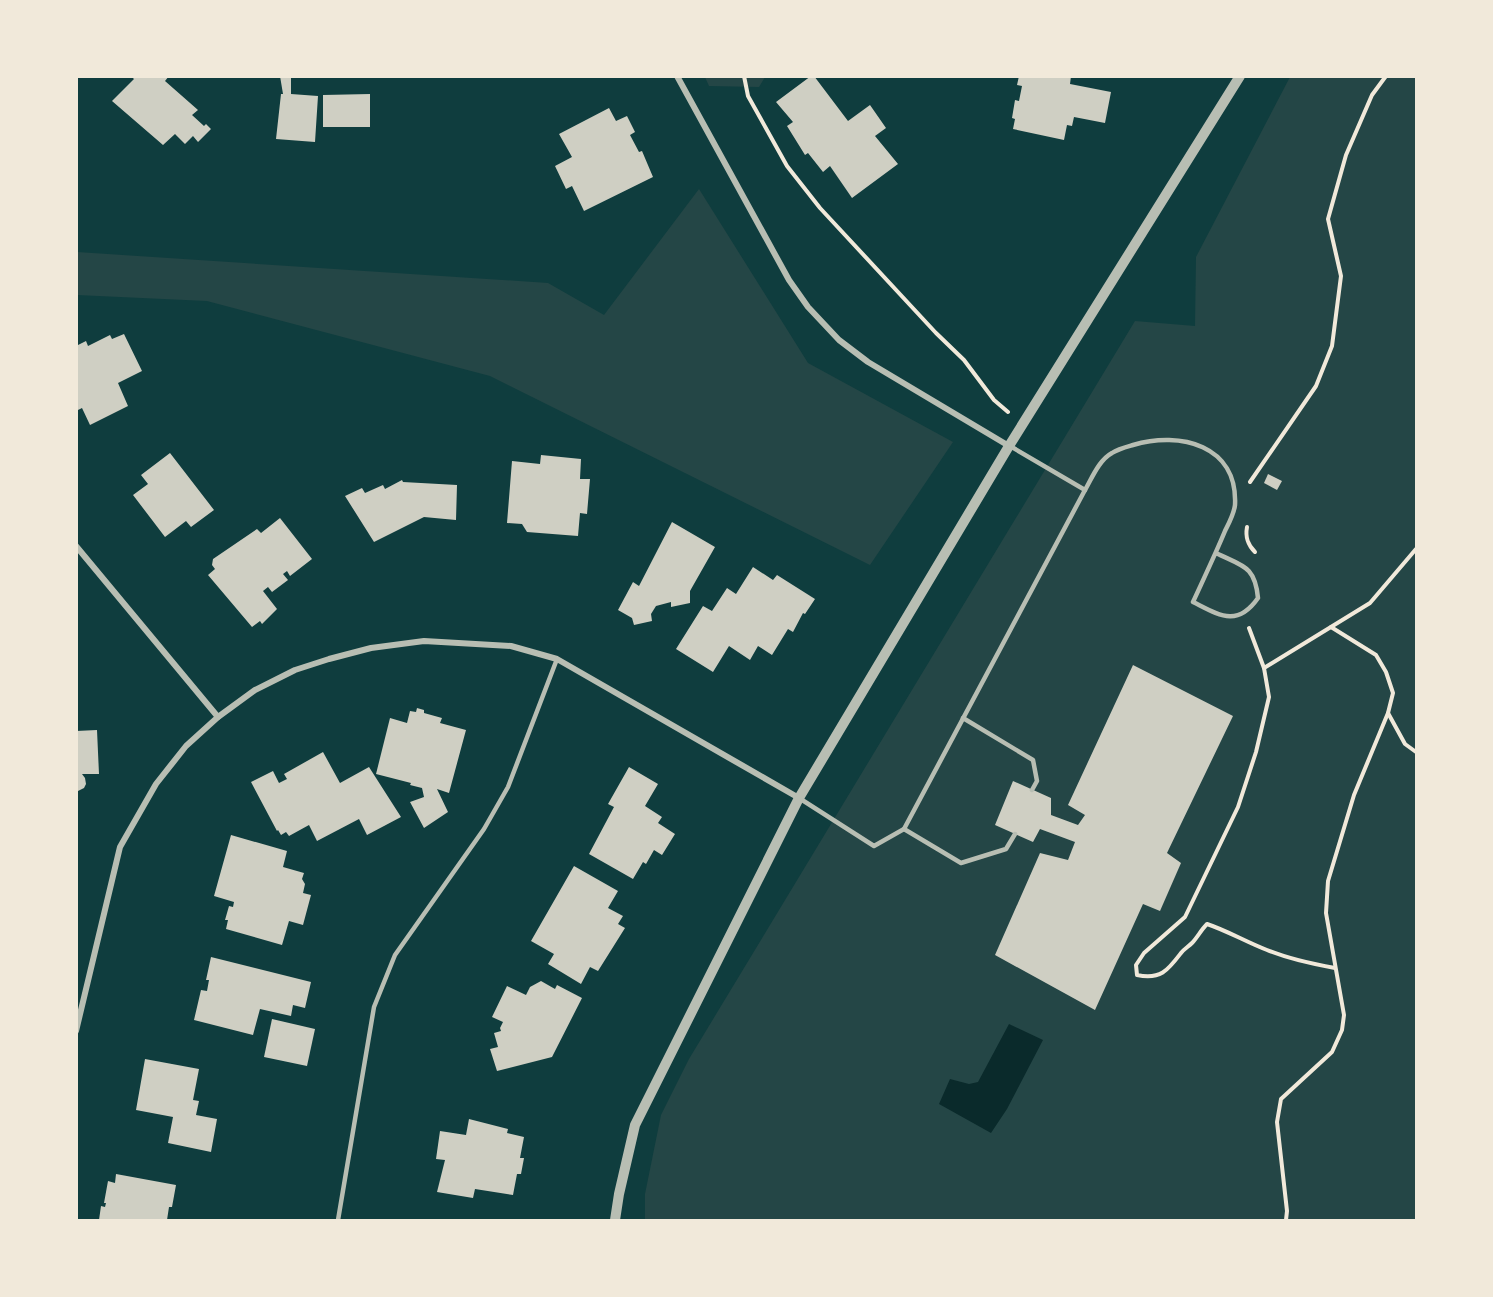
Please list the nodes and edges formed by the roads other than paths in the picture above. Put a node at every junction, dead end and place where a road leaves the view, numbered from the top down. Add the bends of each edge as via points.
1 (677, 76) edge
2 (1240, 76) edge
3 (1009, 446) junction
4 (1085, 490) junction
5 (76, 546) edge
6 (1216, 553) junction
7 (557, 659) junction
8 (218, 717) junction
9 (963, 718) junction
10 (1032, 790) dead end
11 (800, 798) junction
12 (904, 829) junction
13 (1015, 834) dead end
14 (76, 1031) edge
15 (338, 1221) edge
16 (615, 1221) edge

1 - 3 street via 807,307 839,340 868,362
2 - 3 street
3 - 4 lane
3 - 11 street
4 - 6 lane via 1103,461 1125,448 1153,439 1172,439 1209,450 1229,471 1234,488 1235,507
4 - 9 lane
5 - 8 street
6 - 6 lane via 1193,602 1222,617 1232,617 1251,608 1258,598 1254,576
7 - 8 street via 511,646 465,642 424,641 371,648 295,670 255,690
7 - 11 street
7 - 15 lane via 508,787 484,829 395,955 374,1007
8 - 14 street via 186,746 156,784 120,847
9 - 10 lane via 1033,760 1036,781
9 - 12 lane
11 - 12 lane via 874,846
11 - 16 street via 635,1125
12 - 13 lane via 961,863 1006,849

